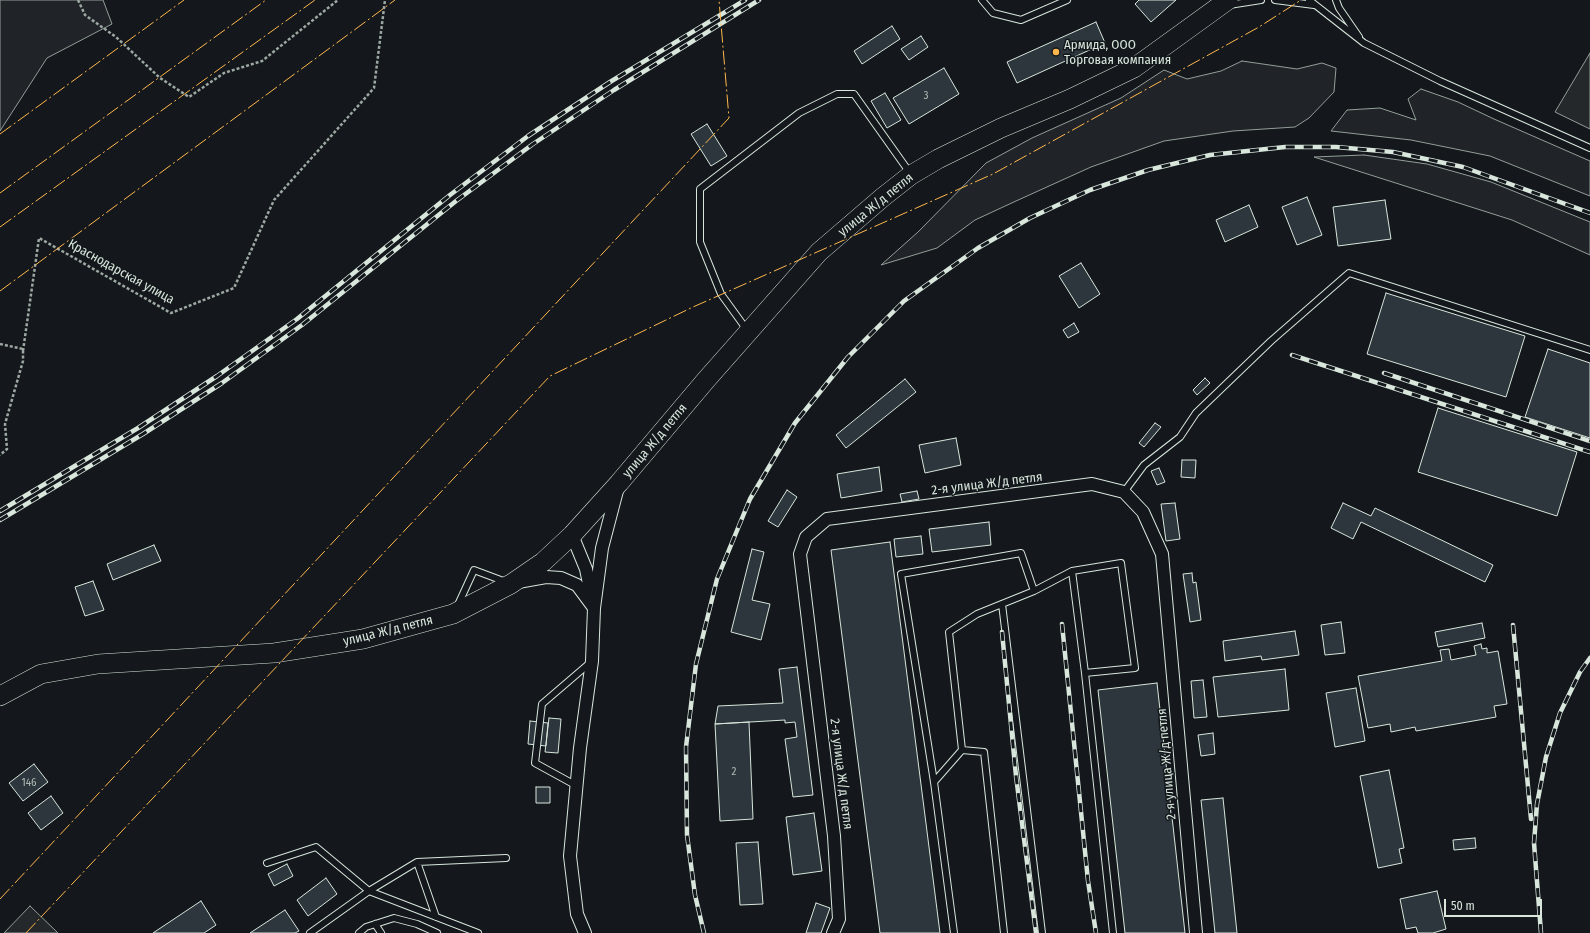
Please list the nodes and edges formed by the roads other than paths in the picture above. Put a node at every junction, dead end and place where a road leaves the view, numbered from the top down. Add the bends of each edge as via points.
1 (982, 0) edge
2 (1067, 0) edge
3 (1261, 0) edge
4 (1275, 0) edge
5 (1309, 0) edge
6 (1336, 0) edge
7 (1223, 4) edge
8 (1314, 5) junction
9 (1364, 43) junction
10 (1590, 148) edge
11 (911, 175) junction
12 (748, 332) junction
13 (1590, 350) edge
14 (619, 483) junction
15 (1124, 492) junction
16 (572, 535) junction
17 (1072, 571) junction
18 (511, 584) junction
19 (1034, 591) junction
20 (1002, 604) junction
21 (594, 608) junction
22 (453, 614) junction
23 (592, 661) junction
24 (1085, 673) junction
25 (0, 696) edge
26 (962, 750) junction
27 (934, 782) junction
28 (576, 786) junction
29 (506, 858) dead end
30 (417, 862) junction
31 (266, 863) dead end
32 (369, 891) junction
33 (436, 917) junction
34 (376, 924) junction
35 (310, 933) edge
36 (359, 933) edge
37 (381, 933) edge
38 (437, 933) edge
39 (478, 933) edge
40 (585, 933) edge
41 (833, 933) edge
42 (954, 933) edge
43 (1004, 933) edge
44 (1042, 933) edge
45 (1114, 933) edge
46 (1196, 933) edge

1 - 2 lane via 993,13 1021,20
3 - 7 lane
4 - 8 lane
5 - 8 lane
6 - 9 lane
7 - 11 main road, улица Ж/д петля via 1134,68 1001,128
8 - 9 lane
9 - 10 lane via 1440,81
11 - 12 main road, улица Ж/д петля via 819,252
11 - 12 lane via 854,94 836,94 799,113 700,190 700,242 721,294
12 - 14 main road, улица Ж/д петля
13 - 15 lane via 1349,273 1271,341 1196,413 1180,437 1144,465
14 - 16 main road, улица Ж/д петля
14 - 21 street via 602,548
15 - 41 street, 2-я улица Ж/д петля via 1092,484 827,519 806,537 800,554 834,836 839,919
15 - 46 street, 2-я улица Ж/д петля via 1143,512 1162,554
16 - 18 main road, улица Ж/д петля via 543,562
16 - 21 street via 586,569
17 - 19 lane
17 - 24 lane
17 - 24 lane via 1121,563 1135,668
18 - 21 street via 546,577 562,578 577,585
18 - 22 main road, улица Ж/д петля
18 - 22 lane via 474,570
19 - 20 lane
19 - 27 lane via 1021,553 901,574
20 - 26 lane via 977,614 949,632
20 - 44 lane
21 - 23 street
22 - 25 main road, улица Ж/д петля via 363,639 274,653 98,664 41,674
23 - 28 street
23 - 28 lane via 542,704 535,763
24 - 45 lane
26 - 27 lane
26 - 43 lane via 984,752
27 - 42 lane
28 - 40 street via 570,856 577,914
29 - 30 lane
30 - 32 lane
30 - 33 lane
31 - 32 lane via 316,847
32 - 33 lane
32 - 35 lane
33 - 39 lane
34 - 36 lane via 366,927
34 - 37 lane
34 - 38 lane via 394,918

